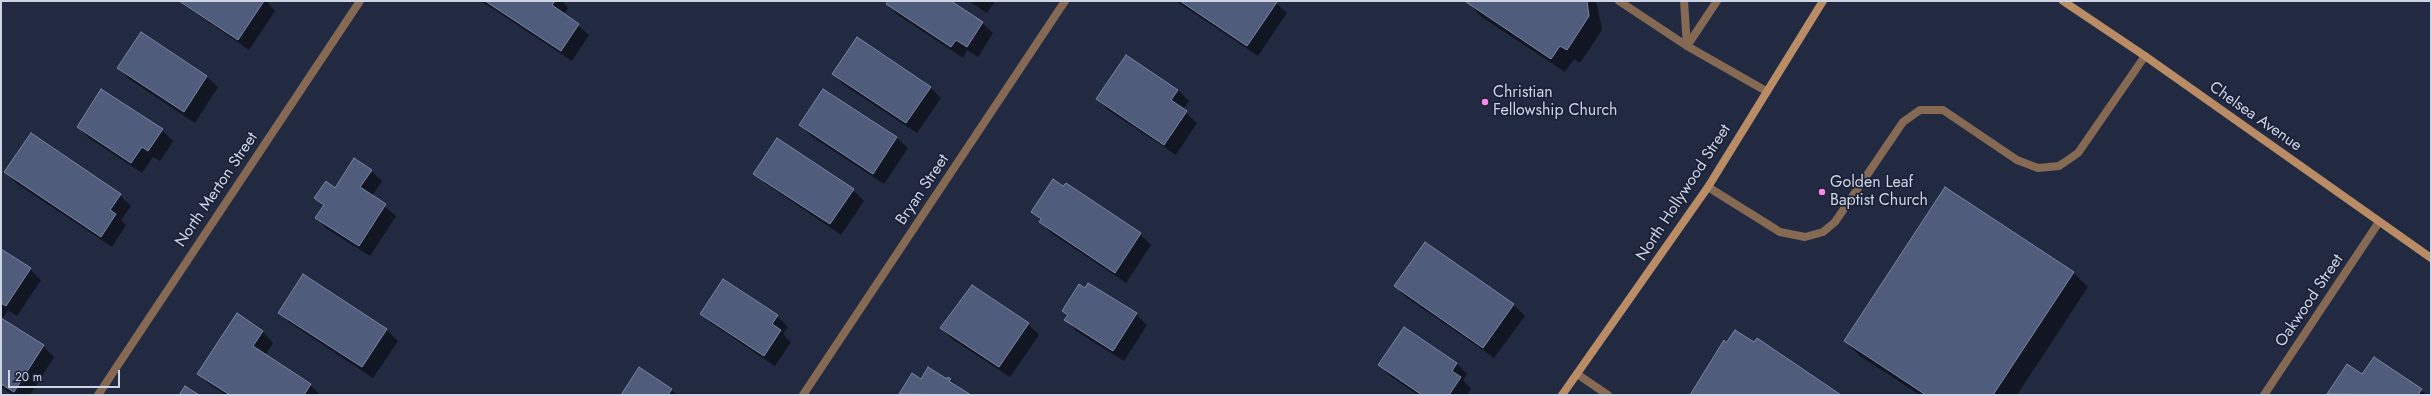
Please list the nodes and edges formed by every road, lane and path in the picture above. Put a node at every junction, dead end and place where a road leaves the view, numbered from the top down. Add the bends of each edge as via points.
1 (360, 1) edge
2 (1065, 1) edge
3 (1619, 1) edge
4 (1684, 1) edge
5 (1717, 1) edge
6 (1823, 1) edge
7 (2063, 1) edge
8 (1687, 46) junction
9 (2145, 56) junction
10 (1766, 91) junction
11 (1708, 187) junction
12 (2379, 222) junction
13 (2431, 258) edge
14 (1577, 374) junction
15 (98, 395) edge
16 (803, 395) edge
17 (1562, 395) edge
18 (1608, 395) edge
19 (2264, 395) edge

1 - 15 street, North Merton Street
2 - 16 street, Bryan Street
3 - 8 street
4 - 8 street
5 - 8 street
6 - 10 main road, North Hollywood Street
7 - 9 main road, Chelsea Avenue
8 - 10 street
9 - 11 street via 2078,153 2058,166 2038,168 2018,160 1943,110 1920,110 1903,122 1835,222 1823,232 1805,237 1780,232
9 - 12 main road, Chelsea Avenue
10 - 11 main road, North Hollywood Street
11 - 14 main road, North Hollywood Street
12 - 13 main road, Chelsea Avenue
12 - 19 street, Oakwood Street
14 - 17 main road, North Hollywood Street
14 - 18 street

